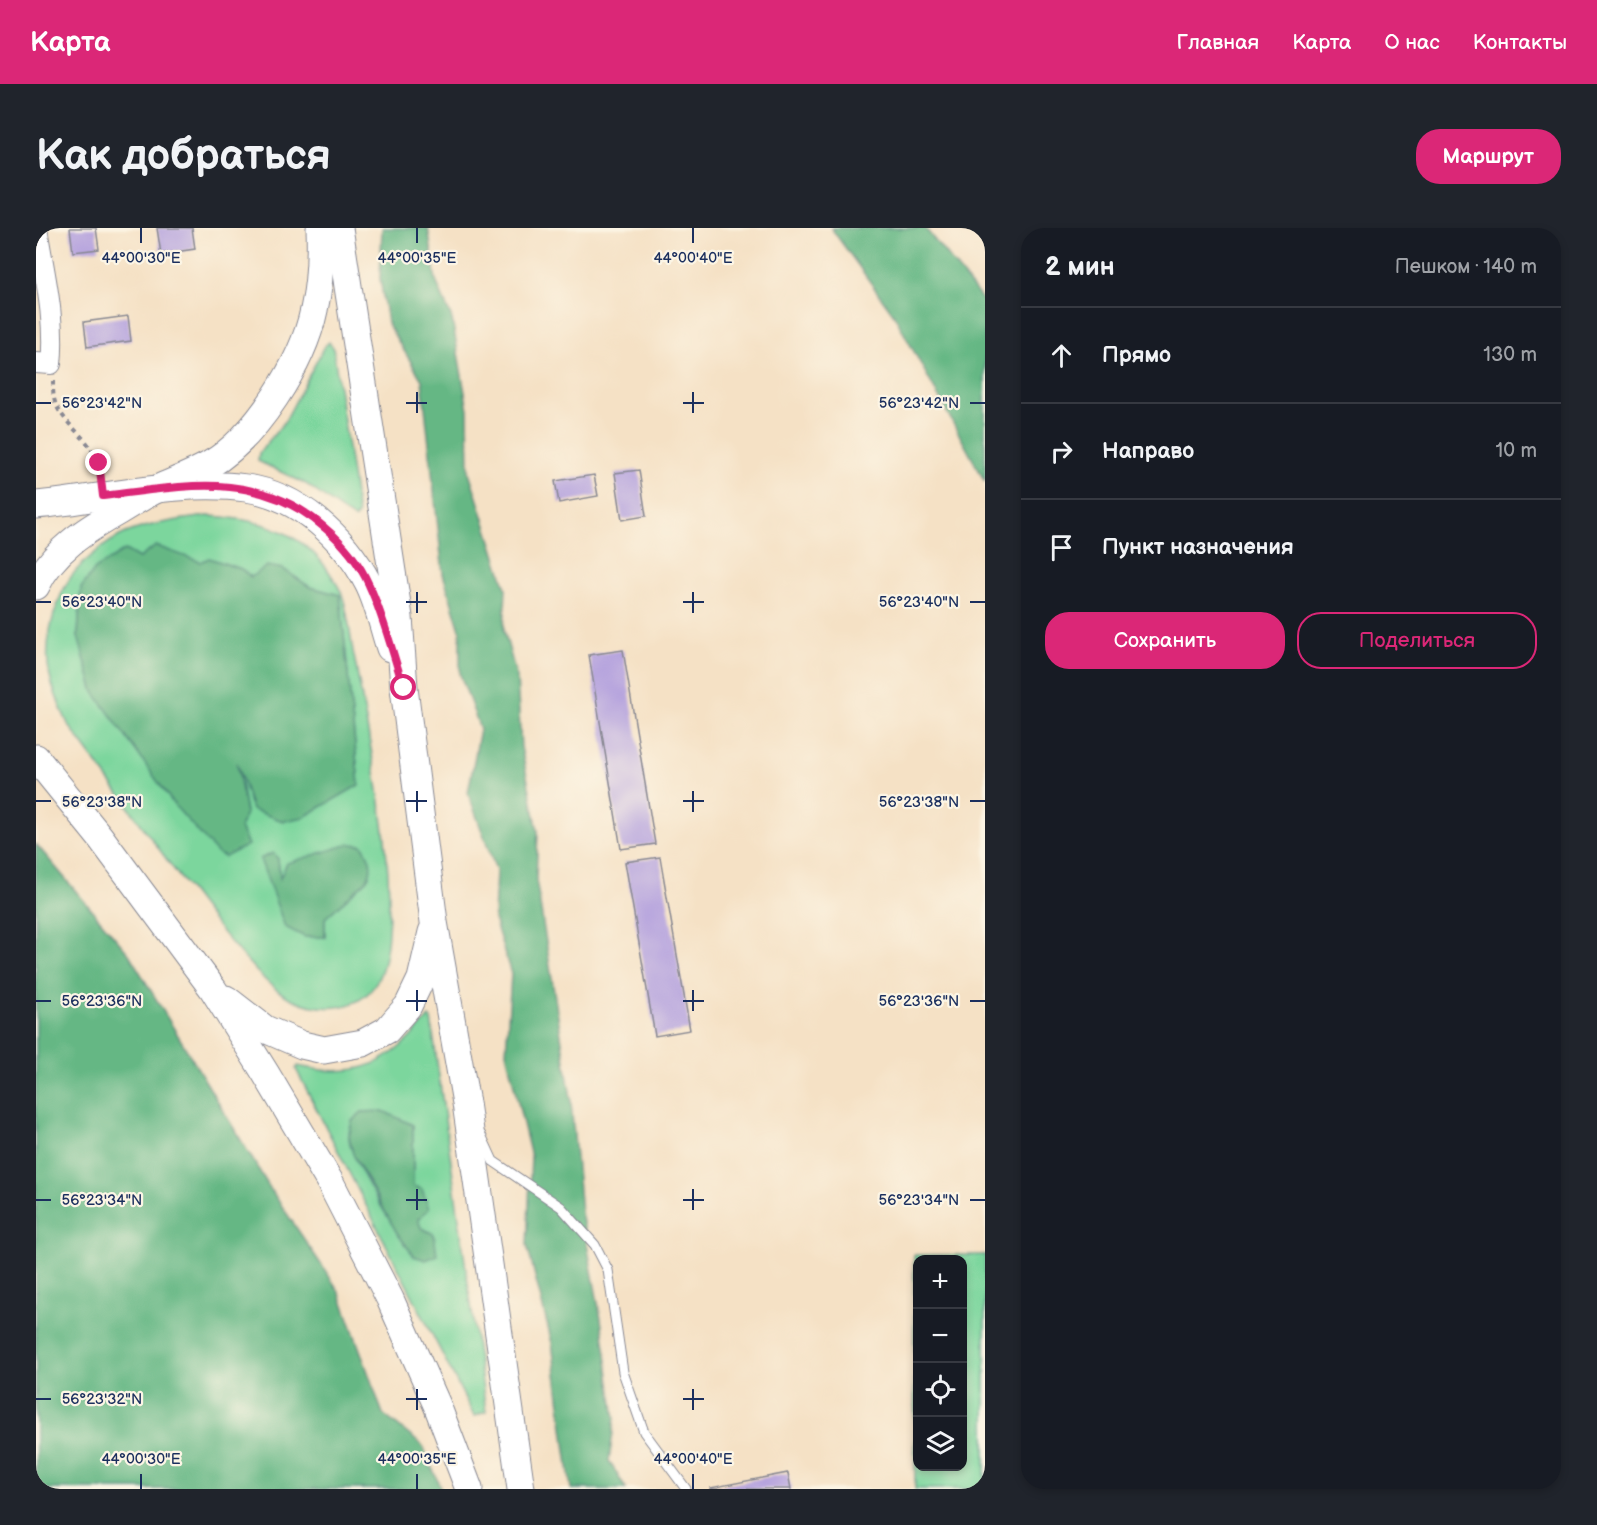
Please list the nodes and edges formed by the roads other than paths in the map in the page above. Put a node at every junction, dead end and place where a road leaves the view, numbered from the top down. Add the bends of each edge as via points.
1 (37, 228) edge
2 (320, 228) edge
3 (339, 228) edge
4 (44, 363) edge
5 (156, 490) junction
6 (36, 505) edge
7 (36, 586) edge
8 (404, 688) junction
9 (38, 757) edge
10 (434, 922) junction
11 (213, 989) junction
12 (466, 1103) junction
13 (469, 1489) edge
14 (521, 1489) edge
15 (686, 1489) edge

1 - 4 street via 54,340
2 - 5 main road via 321,265 314,312 288,377 269,408 244,438 210,465
3 - 8 main road via 399,617
5 - 6 main road
5 - 7 main road via 82,532 57,555
5 - 8 main road via 248,488 275,496 309,514 344,545 369,584
8 - 10 main road
9 - 11 main road
10 - 11 main road via 421,979 408,1006 387,1030 363,1043 324,1050 302,1045 265,1029
10 - 12 main road
11 - 13 main road via 330,1182 390,1299
12 - 14 main road
12 - 15 lane via 493,1161 561,1207 595,1245 608,1270 623,1372 644,1431

